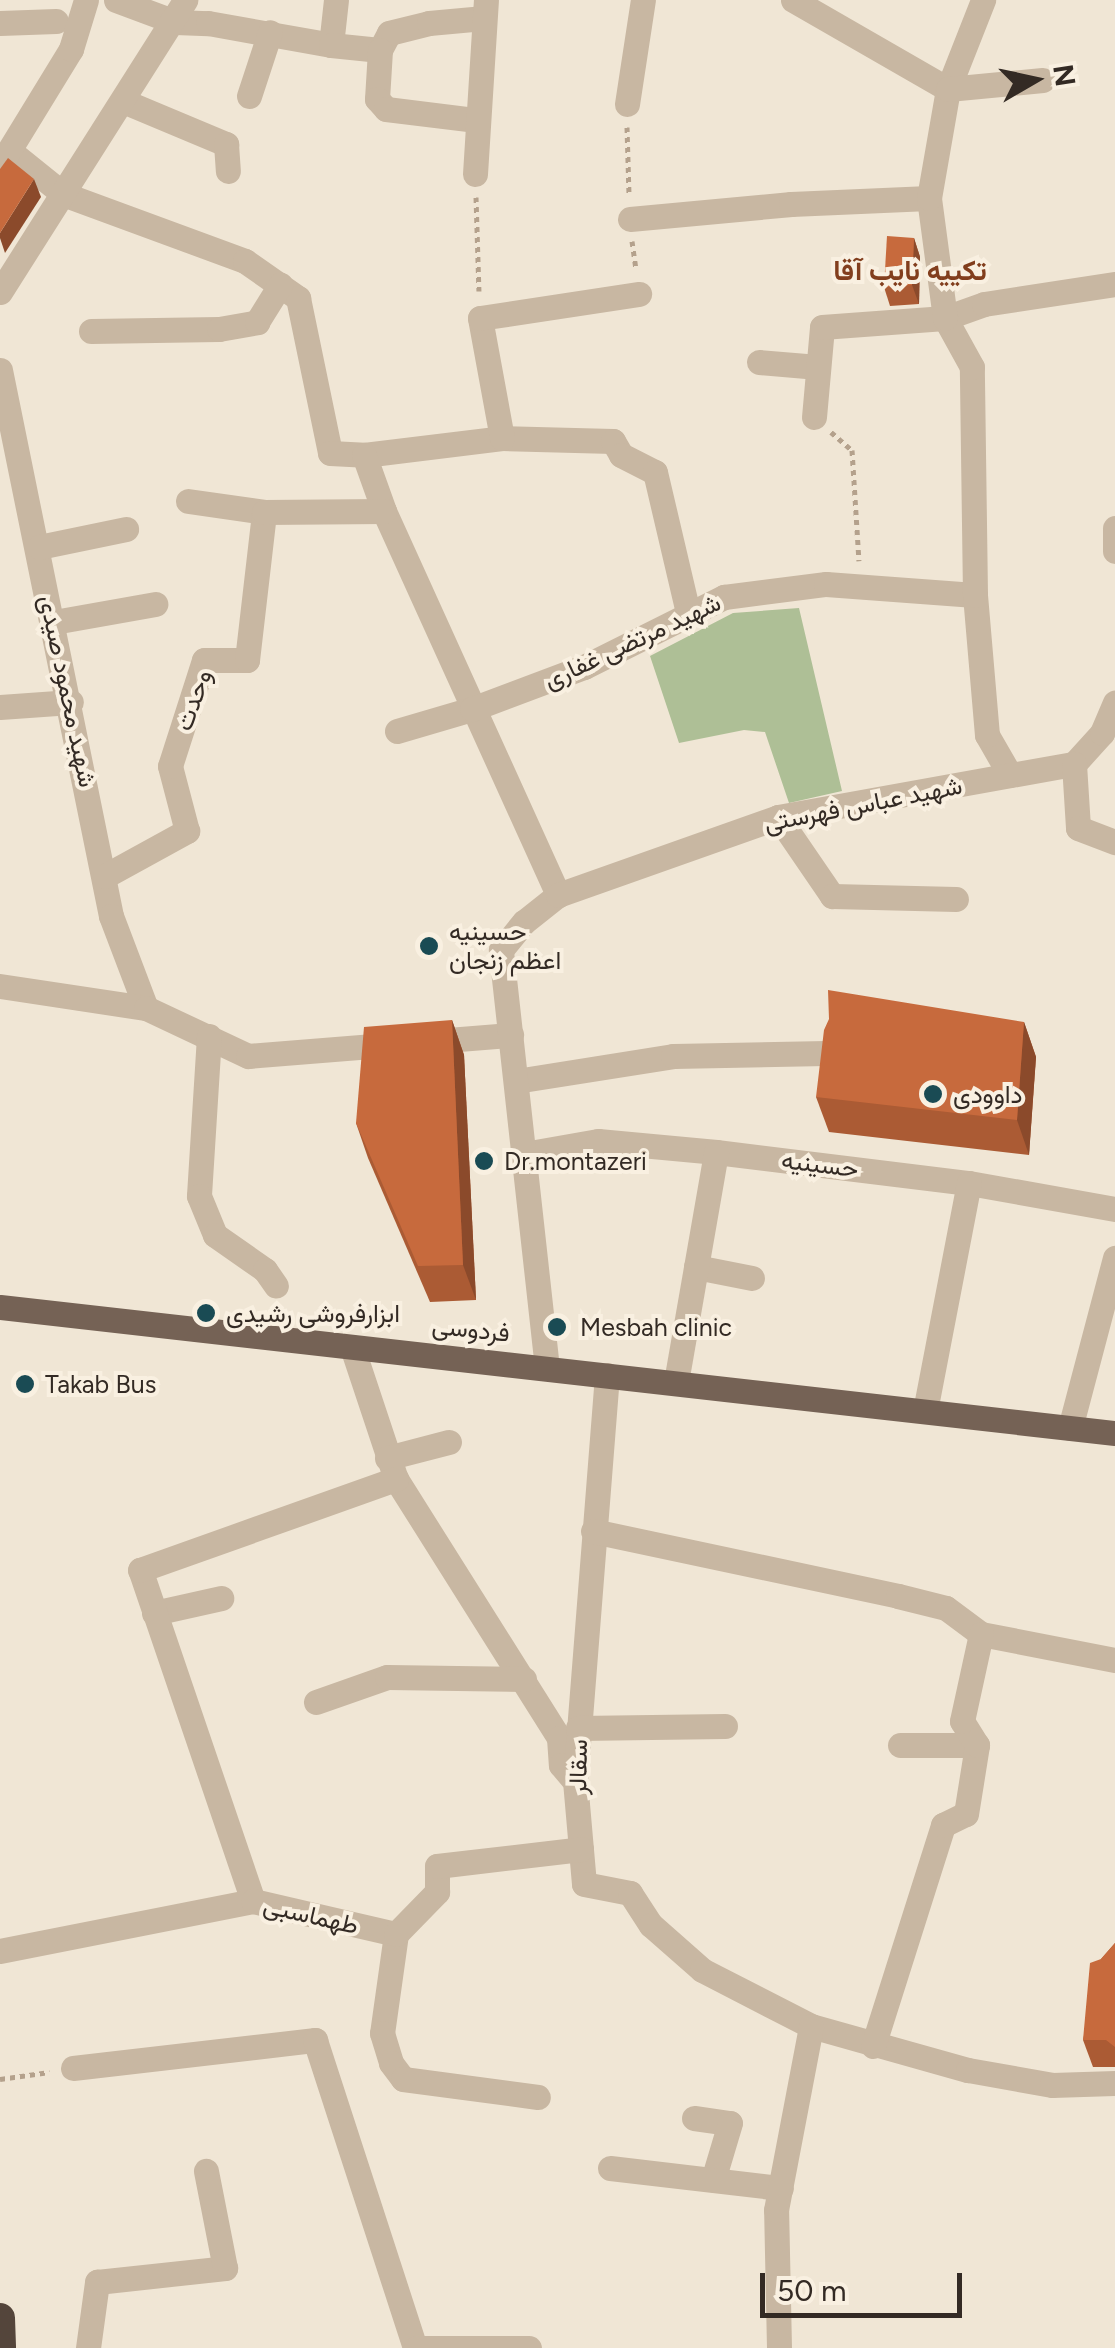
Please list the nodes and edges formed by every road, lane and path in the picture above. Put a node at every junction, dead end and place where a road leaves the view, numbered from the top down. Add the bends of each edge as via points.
1 (86, 0) edge
2 (116, 0) edge
3 (336, 0) edge
4 (643, 0) edge
5 (793, 0) edge
6 (983, 0) edge
7 (485, 9) edge
8 (180, 11) edge
9 (56, 20) dead end
10 (0, 23) edge
11 (270, 32) junction
12 (330, 45) junction
13 (380, 50) junction
14 (1042, 80) dead end
15 (948, 89) junction
16 (249, 96) dead end
17 (122, 101) junction
18 (627, 104) joint
19 (476, 120) junction
20 (5, 158) edge
21 (228, 171) dead end
22 (475, 174) joint
23 (63, 194) junction
24 (929, 198) junction
25 (630, 219) junction
26 (1115, 284) edge
27 (280, 285) junction
28 (0, 292) edge
29 (639, 294) joint
30 (480, 318) junction
31 (945, 318) junction
32 (90, 331) dead end
33 (758, 362) dead end
34 (818, 367) junction
35 (0, 370) edge
36 (814, 417) joint
37 (502, 438) junction
38 (364, 455) junction
39 (188, 502) dead end
40 (384, 510) junction
41 (264, 512) junction
42 (1115, 528) edge
43 (126, 530) dead end
44 (39, 547) junction
45 (1115, 551) edge
46 (860, 584) junction
47 (975, 595) junction
48 (155, 604) dead end
49 (688, 613) junction
50 (54, 622) junction
51 (71, 702) junction
52 (1115, 703) edge
53 (0, 706) edge
54 (472, 709) junction
55 (397, 731) dead end
56 (1074, 764) junction
57 (1010, 775) junction
58 (778, 817) junction
59 (1115, 842) edge
60 (105, 876) junction
61 (558, 895) junction
62 (956, 899) dead end
63 (0, 986) edge
64 (146, 1008) junction
65 (511, 1035) junction
66 (210, 1036) junction
67 (826, 1054) edge
68 (516, 1080) junction
69 (716, 1152) junction
70 (524, 1154) junction
71 (969, 1183) junction
72 (1115, 1209) edge
73 (1115, 1258) edge
74 (696, 1267) junction
75 (752, 1278) dead end
76 (276, 1286) dead end
77 (0, 1307) edge
78 (352, 1347) junction
79 (547, 1368) junction
80 (608, 1375) junction
81 (676, 1382) junction
82 (925, 1411) junction
83 (1070, 1428) junction
84 (1115, 1433) edge
85 (449, 1442) dead end
86 (391, 1468) junction
87 (594, 1531) junction
88 (221, 1598) dead end
89 (154, 1613) junction
90 (981, 1634) junction
91 (1115, 1660) edge
92 (524, 1680) junction
93 (316, 1702) dead end
94 (725, 1726) dead end
95 (578, 1728) junction
96 (900, 1745) dead end
97 (976, 1745) junction
98 (575, 1781) junction
99 (581, 1850) junction
100 (253, 1901) junction
101 (396, 1934) junction
102 (0, 1951) edge
103 (811, 2026) junction
104 (873, 2046) junction
105 (73, 2068) joint
106 (0, 2079) edge
107 (1115, 2083) edge
108 (538, 2098) dead end
109 (694, 2118) dead end
110 (610, 2168) dead end
111 (206, 2172) dead end
112 (714, 2180) junction
113 (780, 2188) junction
114 (0, 2318) edge
115 (1, 2348) edge
116 (88, 2348) edge
117 (415, 2348) edge
118 (530, 2348) edge
119 (779, 2348) edge

1 - 20 street via 72,49
2 - 8 street
3 - 12 street
4 - 18 street
5 - 15 street
6 - 15 street
7 - 13 street via 390,33
7 - 19 street
8 - 11 street
8 - 17 street
9 - 10 street
11 - 12 street
11 - 16 street
12 - 13 street
13 - 19 street via 377,100 386,109
14 - 15 street
15 - 24 street
17 - 21 street via 226,144
17 - 23 street
18 - 25 path
19 - 22 street
20 - 23 street
22 - 30 path
23 - 27 street via 245,261
23 - 28 street
24 - 25 street
24 - 31 street
25 - 29 path
26 - 31 street via 984,304
27 - 32 street via 258,322
27 - 38 street via 298,298 330,453
29 - 30 street
30 - 37 street
31 - 34 street via 822,328
31 - 47 street via 972,367
33 - 34 street
34 - 36 street
35 - 44 street, شهید محمود صیدی
36 - 46 path via 852,450
37 - 38 street
37 - 49 street via 613,441 621,455 655,472
38 - 40 street
39 - 41 street
40 - 41 street
40 - 54 street
41 - 60 street, وحدت via 247,660 204,660 170,766 188,830
42 - 45 street
43 - 44 street
44 - 50 street, شهید محمود صیدی
46 - 47 street, شهید مرتضی غفاری
46 - 49 street, شهید مرتضی غفاری via 724,597
47 - 57 street via 987,735
48 - 50 street
49 - 54 street, شهید مرتضی غفاری via 584,667
50 - 51 street, شهید محمود صیدی
51 - 53 street
51 - 60 street, شهید محمود صیدی
52 - 56 street via 1102,732
54 - 55 street, شهید مرتضی غفاری
54 - 61 street
56 - 57 street, شهید عباس فهرستی
56 - 59 street via 1078,828
57 - 58 street, شهید عباس فهرستی
58 - 61 street, شهید عباس فهرستی
58 - 62 street via 832,896
60 - 64 street, شهید محمود صیدی via 111,916
61 - 65 street via 501,950
63 - 64 street
64 - 66 street
65 - 66 street via 392,1051 248,1056
65 - 68 street
66 - 76 street via 198,1196 215,1235 265,1270
67 - 68 street via 673,1056
68 - 70 street
69 - 70 street, حسینیه via 598,1141
69 - 71 street, حسینیه
69 - 74 street
70 - 79 street
71 - 72 street, حسینیه
71 - 82 street
73 - 83 street
74 - 75 street
74 - 81 street
77 - 78 main road, فردوسی
78 - 79 main road, فردوسی
78 - 86 street
79 - 80 main road, فردوسی
80 - 81 main road, فردوسی
80 - 87 street, سقالر
81 - 82 main road, فردوسی
82 - 83 main road, فردوسی
83 - 84 main road, فردوسی
85 - 86 street
86 - 89 street via 140,1570
86 - 92 street
87 - 90 street via 946,1608
87 - 95 street, سقالر
88 - 89 street
89 - 100 street
90 - 91 street
90 - 97 street via 962,1721
92 - 93 street via 387,1677
92 - 98 street via 559,1738 561,1765
94 - 95 street
95 - 98 street, سقالر
96 - 97 street
97 - 104 street via 966,1814 943,1825
98 - 99 street, سقالر
99 - 101 street via 436,1866 437,1892
99 - 103 street, سقالر via 584,1884 630,1893 651,1925 702,1970
100 - 101 street, طهماسبی
100 - 102 street, طهماسبی
101 - 108 street via 382,2033 404,2079
103 - 104 street
103 - 113 street
104 - 107 street via 1052,2085
105 - 106 path
105 - 117 street via 314,2040
109 - 112 street via 730,2123
110 - 112 street
111 - 116 street via 225,2268 97,2282
112 - 113 street
113 - 119 street
114 - 115 highway
117 - 118 street

